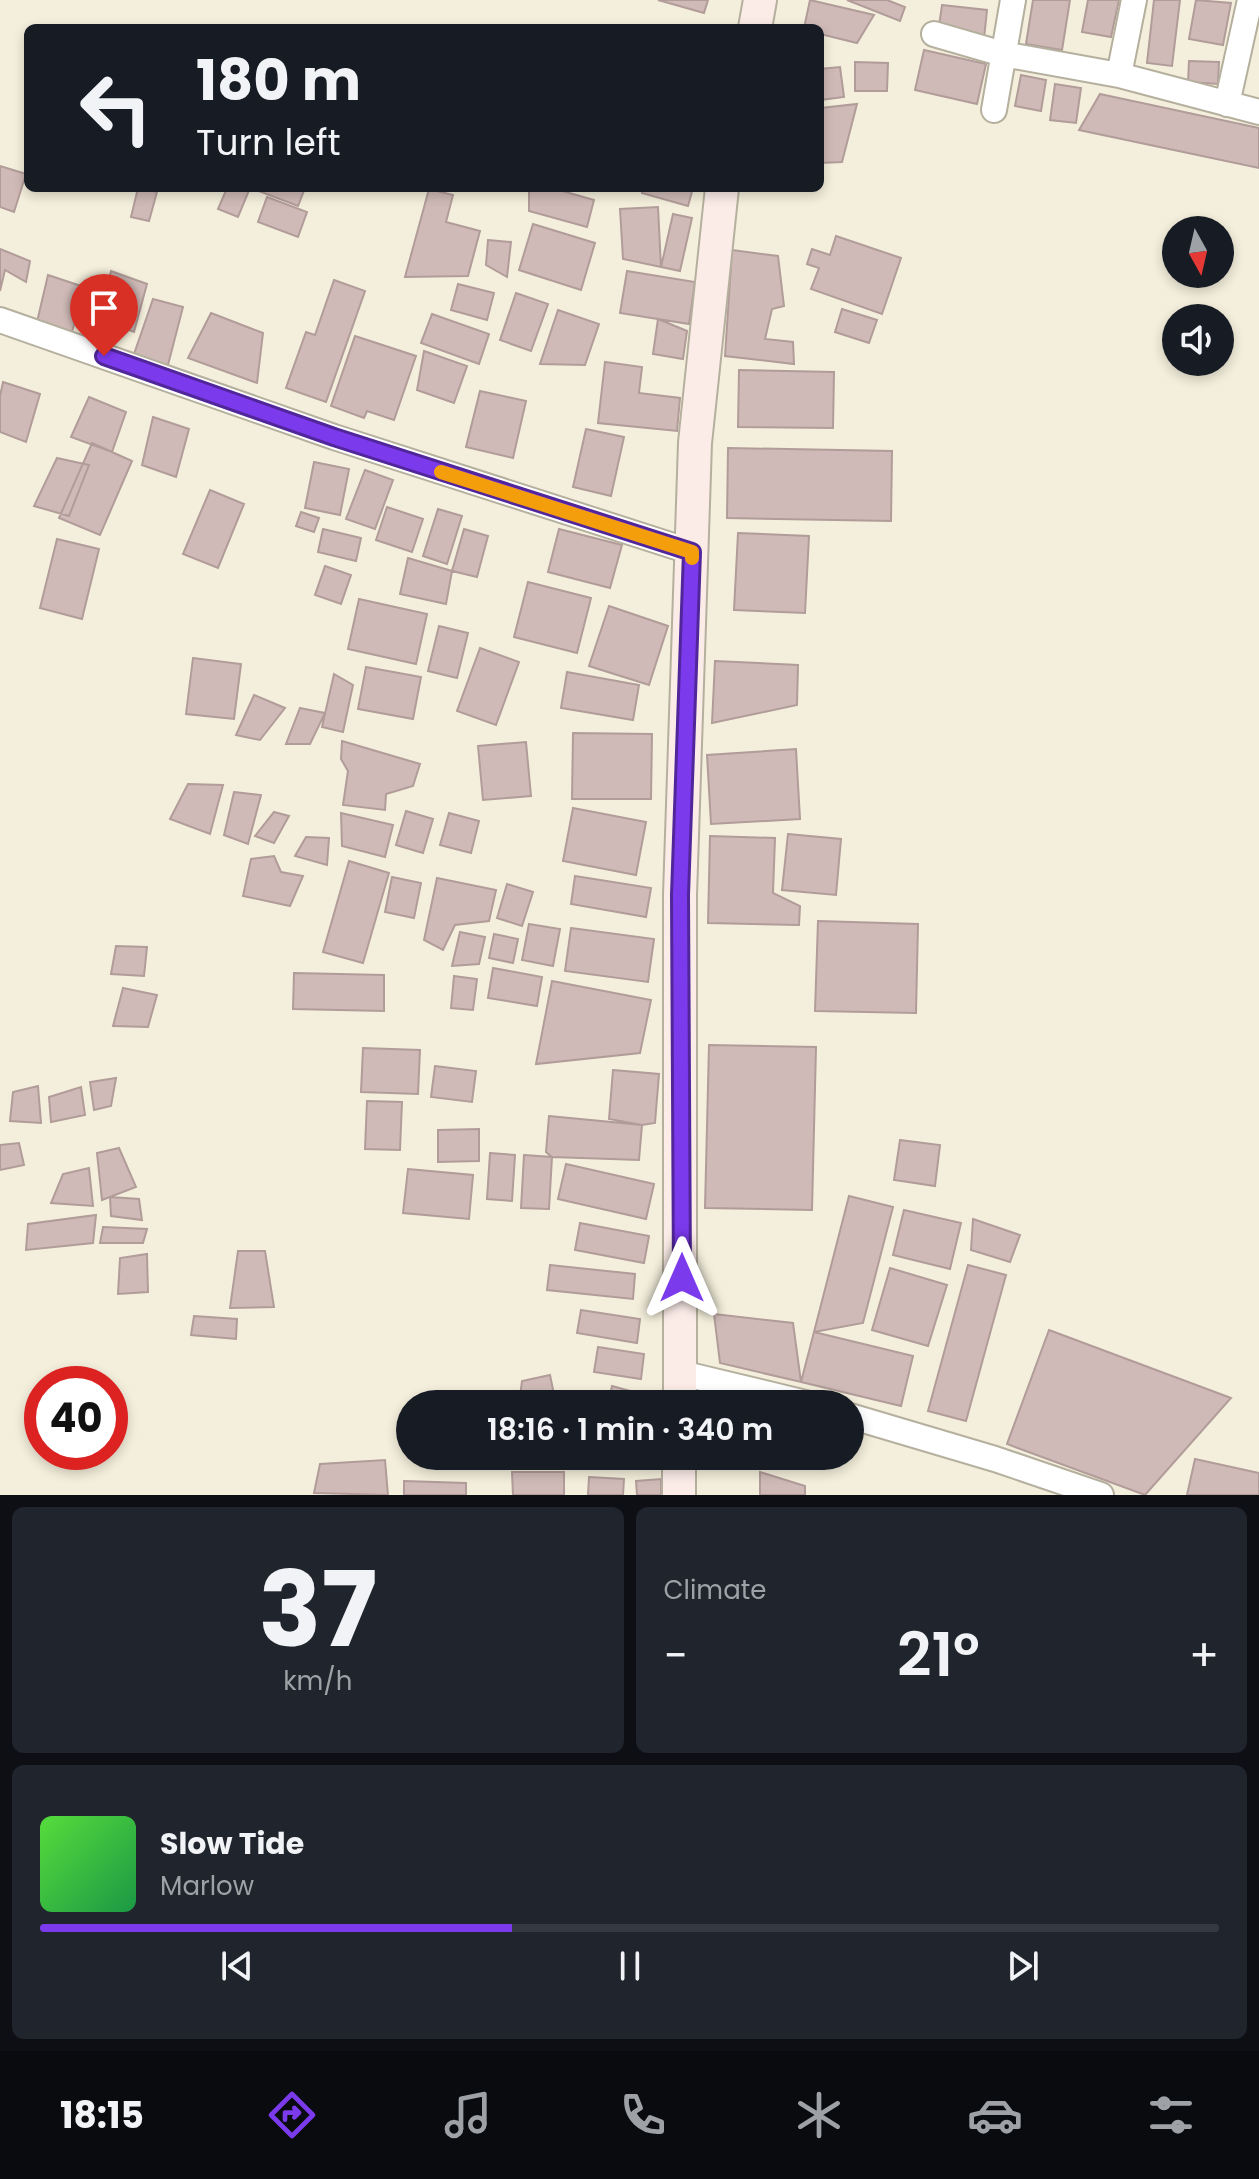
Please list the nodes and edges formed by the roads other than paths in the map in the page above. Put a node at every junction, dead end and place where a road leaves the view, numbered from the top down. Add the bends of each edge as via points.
1 (760, 0) edge
2 (1013, 0) edge
3 (1134, 0) edge
4 (1250, 0) edge
5 (756, 24) edge
6 (934, 34) dead end
7 (1003, 54) junction
8 (1119, 75) junction
9 (1227, 104) junction
10 (994, 110) dead end
11 (1259, 112) edge
12 (722, 192) edge
13 (0, 320) edge
14 (692, 552) junction
15 (681, 1389) edge
16 (864, 1420) edge
17 (679, 1470) edge
18 (679, 1495) edge
19 (1101, 1495) edge

1 - 5 street
2 - 7 street
3 - 8 street
4 - 9 street
6 - 7 street
7 - 8 street
7 - 10 street
8 - 9 street
9 - 11 street
12 - 14 street via 695,443
13 - 14 street via 334,437
14 - 15 street via 680,895
16 - 19 street
17 - 18 street

